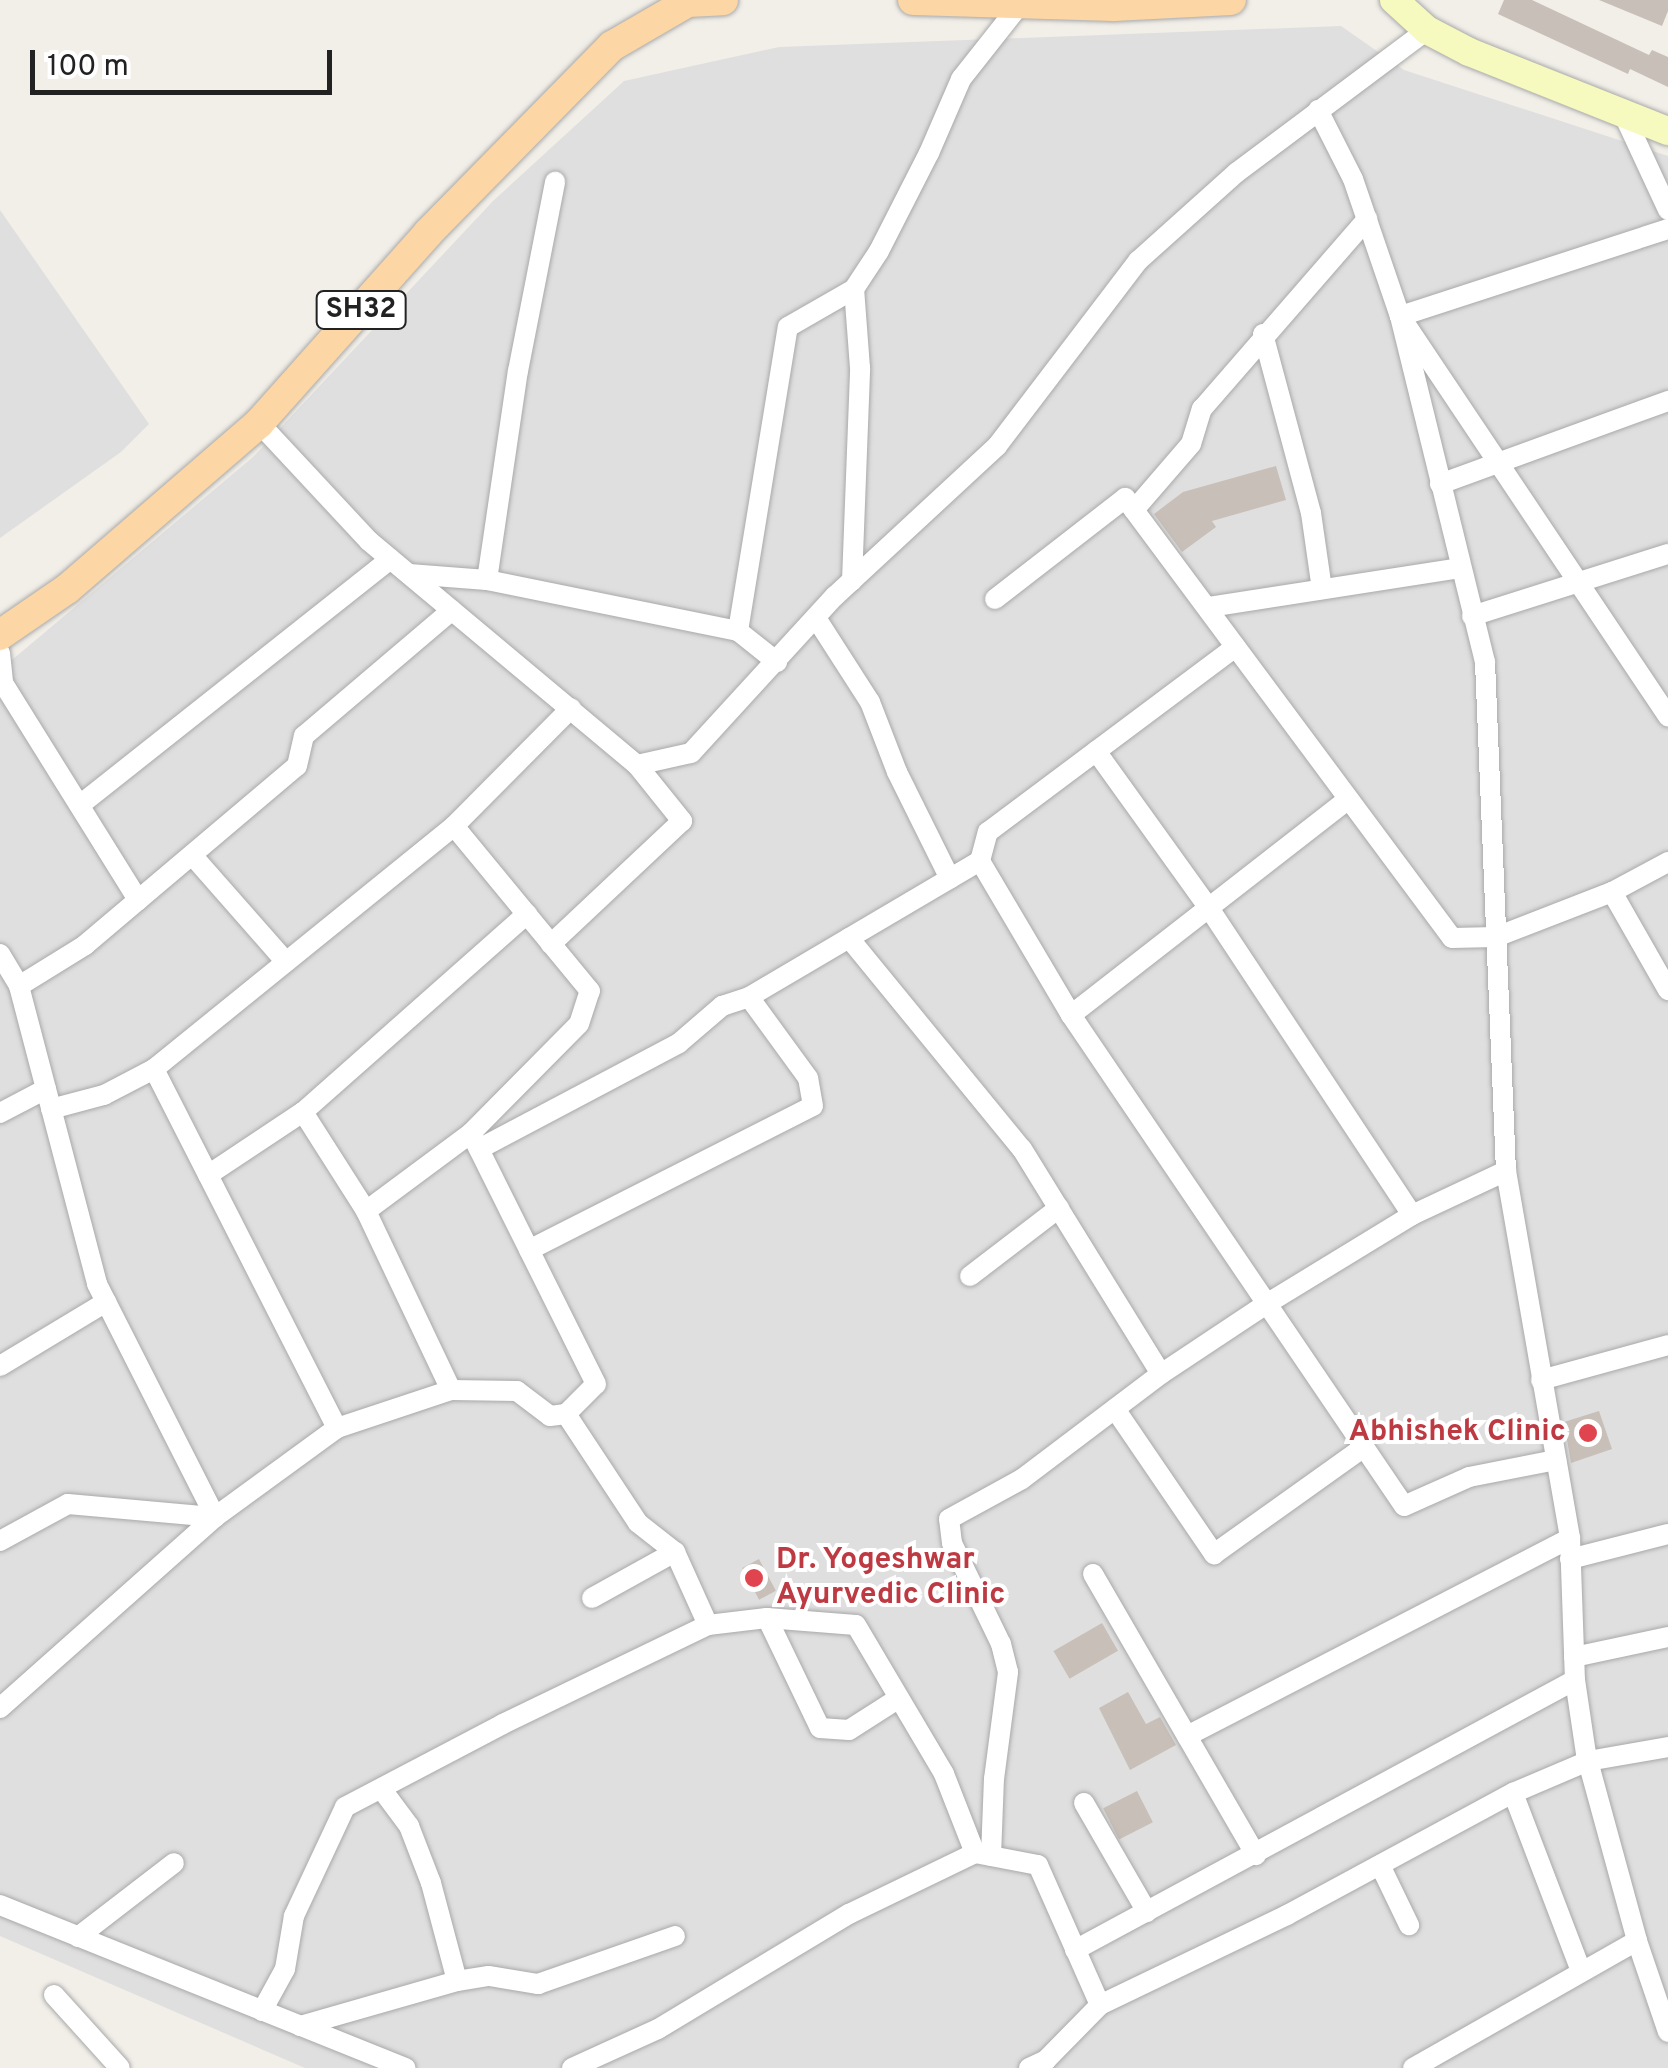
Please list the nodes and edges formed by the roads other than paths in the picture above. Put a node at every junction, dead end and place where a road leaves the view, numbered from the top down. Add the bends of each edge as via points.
1 (723, 0) edge
2 (914, 0) edge
3 (1231, 0) edge
4 (1394, 0) edge
5 (1189, 1) edge
6 (1021, 3) junction
7 (1427, 30) junction
8 (1318, 110) junction
9 (1623, 113) junction
10 (1668, 131) edge
11 (555, 182) dead end
12 (1668, 210) edge
13 (1367, 219) junction
14 (1668, 229) edge
15 (854, 289) junction
16 (1400, 316) junction
17 (1263, 334) junction
18 (1668, 401) edge
19 (259, 423) junction
20 (1498, 463) junction
21 (1440, 484) junction
22 (1134, 510) junction
23 (1668, 554) edge
24 (390, 559) junction
25 (1461, 568) junction
26 (409, 574) junction
27 (486, 580) junction
28 (852, 581) junction
29 (1579, 584) junction
30 (1322, 589) junction
31 (995, 599) dead end
32 (1209, 607) junction
33 (452, 610) junction
34 (1472, 616) junction
35 (816, 618) junction
36 (738, 631) junction
37 (0, 635) edge
38 (1235, 646) junction
39 (0, 652) edge
40 (777, 662) junction
41 (571, 708) junction
42 (1668, 718) edge
43 (1096, 751) junction
44 (637, 764) junction
45 (1348, 799) junction
46 (80, 805) junction
47 (454, 826) junction
48 (192, 855) junction
49 (980, 861) junction
50 (1668, 862) edge
51 (950, 878) junction
52 (1612, 892) junction
53 (138, 900) junction
54 (1209, 908) junction
55 (527, 914) junction
56 (848, 938) junction
57 (1496, 938) junction
58 (551, 944) junction
59 (0, 954) edge
60 (286, 962) junction
61 (19, 986) junction
62 (1668, 990) edge
63 (749, 997) junction
64 (1072, 1016) junction
65 (154, 1069) junction
66 (48, 1099) junction
67 (303, 1112) junction
68 (0, 1113) edge
69 (475, 1141) junction
70 (1506, 1171) junction
71 (208, 1175) junction
72 (1059, 1208) junction
73 (366, 1211) junction
74 (1412, 1215) junction
75 (529, 1250) junction
76 (970, 1276) dead end
77 (106, 1302) junction
78 (1268, 1304) junction
79 (1668, 1345) edge
80 (0, 1366) edge
81 (1161, 1374) junction
82 (1541, 1380) junction
83 (451, 1390) junction
84 (1116, 1409) junction
85 (566, 1414) junction
86 (337, 1428) junction
87 (1364, 1447) junction
88 (1556, 1460) junction
89 (215, 1517) junction
90 (1668, 1534) edge
91 (0, 1541) edge
92 (1570, 1549) junction
93 (675, 1552) junction
94 (1092, 1574) dead end
95 (592, 1598) dead end
96 (767, 1618) junction
97 (708, 1625) junction
98 (1668, 1637) edge
99 (1574, 1657) junction
100 (1576, 1680) junction
101 (899, 1698) junction
102 (0, 1708) edge
103 (1187, 1736) junction
104 (1668, 1747) edge
105 (1588, 1761) junction
106 (383, 1790) junction
107 (1513, 1793) junction
108 (1084, 1803) dead end
109 (983, 1855) junction
110 (1256, 1856) junction
111 (174, 1862) dead end
112 (1380, 1865) junction
113 (0, 1905) edge
114 (1148, 1912) junction
115 (1409, 1925) dead end
116 (675, 1936) dead end
117 (78, 1937) junction
118 (1637, 1941) junction
119 (1076, 1950) junction
120 (1581, 1971) junction
121 (457, 1981) junction
122 (54, 1996) dead end
123 (1100, 2005) junction
124 (262, 2010) junction
125 (300, 2026) junction
126 (1668, 2032) edge
127 (381, 2063) edge
128 (120, 2068) edge
129 (406, 2068) edge
130 (572, 2068) edge
131 (1029, 2068) edge
132 (1413, 2068) edge

1 - 19 main road, SH32 via 688,2 612,46 428,233
2 - 6 main road
3 - 5 main road
4 - 7 street
5 - 6 main road
6 - 15 street via 961,79 913,185
7 - 8 street
7 - 9 street
8 - 13 street
8 - 28 street via 1138,261 996,446
9 - 10 street
9 - 12 street
11 - 27 street
13 - 16 street
13 - 17 street
14 - 16 street
15 - 28 street via 860,368
15 - 36 street via 788,327
16 - 20 street
16 - 21 street
17 - 22 street via 1202,409 1190,444
17 - 30 street via 1311,513
18 - 20 street
19 - 24 street
19 - 37 main road, SH32 via 67,589
20 - 21 street
20 - 29 street
21 - 25 street
22 - 31 street via 1125,498
22 - 32 street
23 - 29 street
24 - 26 street
24 - 46 street
25 - 30 street
25 - 34 street
26 - 27 street
26 - 33 street
27 - 36 street
28 - 35 street
29 - 34 street
29 - 42 street
30 - 32 street
32 - 38 street
33 - 41 street
33 - 48 street via 304,736 298,766
34 - 57 street via 1485,662
35 - 40 street
35 - 51 street via 870,702
36 - 40 street
38 - 43 street
38 - 45 street
39 - 46 street via 4,683
40 - 44 street via 692,753
41 - 44 street
41 - 47 street
43 - 49 street via 988,832
43 - 54 street
44 - 58 street via 682,821
45 - 54 street
45 - 57 street via 1452,938
46 - 53 street
47 - 55 street
47 - 60 street
48 - 53 street
48 - 60 street
49 - 51 street
49 - 64 street
50 - 52 street
51 - 56 street
52 - 57 street
52 - 62 street
53 - 61 street via 85,945
54 - 64 street
54 - 74 street
55 - 58 street
55 - 67 street
56 - 63 street
56 - 72 street via 1022,1150
57 - 70 street
58 - 69 street via 590,990 580,1024
59 - 61 street
60 - 65 street
61 - 66 street
63 - 69 street via 722,1006 678,1043
63 - 75 street via 808,1078 813,1106
64 - 78 street
65 - 66 street via 104,1094
65 - 71 street
66 - 68 street
66 - 77 street
67 - 71 street
67 - 73 street
69 - 73 street
69 - 75 street
70 - 74 street
70 - 82 street
71 - 86 street
72 - 76 street
72 - 81 street
73 - 83 street
74 - 78 street
75 - 85 street via 596,1384
77 - 80 street
77 - 89 street
78 - 81 street
78 - 87 street
79 - 82 street
81 - 84 street
82 - 88 street
83 - 85 street via 516,1391 550,1416
83 - 86 street
84 - 87 street via 1214,1554
84 - 109 street via 1022,1479 954,1514 948,1525 1008,1672
85 - 93 street via 638,1523
86 - 89 street
87 - 88 street via 1404,1506 1470,1477
88 - 92 street
89 - 91 street via 68,1504
89 - 102 street
90 - 92 street
92 - 99 street
92 - 103 street
93 - 95 street
93 - 97 street
94 - 103 street
96 - 97 street
96 - 101 street via 856,1625
96 - 101 street via 820,1728 849,1730
97 - 106 street
98 - 99 street
99 - 100 street
100 - 105 street
100 - 110 street
101 - 109 street
103 - 110 street
104 - 105 street
105 - 107 street
105 - 118 street
106 - 121 street via 409,1826
106 - 124 street via 345,1807 294,1916 285,1969
107 - 112 street
107 - 120 street
108 - 114 street
109 - 119 street via 1038,1865
109 - 130 street via 849,1914 658,2029
110 - 114 street
111 - 117 street
112 - 115 street
112 - 123 street
113 - 117 street
114 - 119 street
116 - 121 street via 538,1984 489,1976
117 - 124 street
118 - 120 street
118 - 126 street
119 - 123 street
120 - 132 street
121 - 125 street
122 - 128 street
123 - 131 street via 1046,2060
124 - 125 street
125 - 127 street
127 - 129 street

